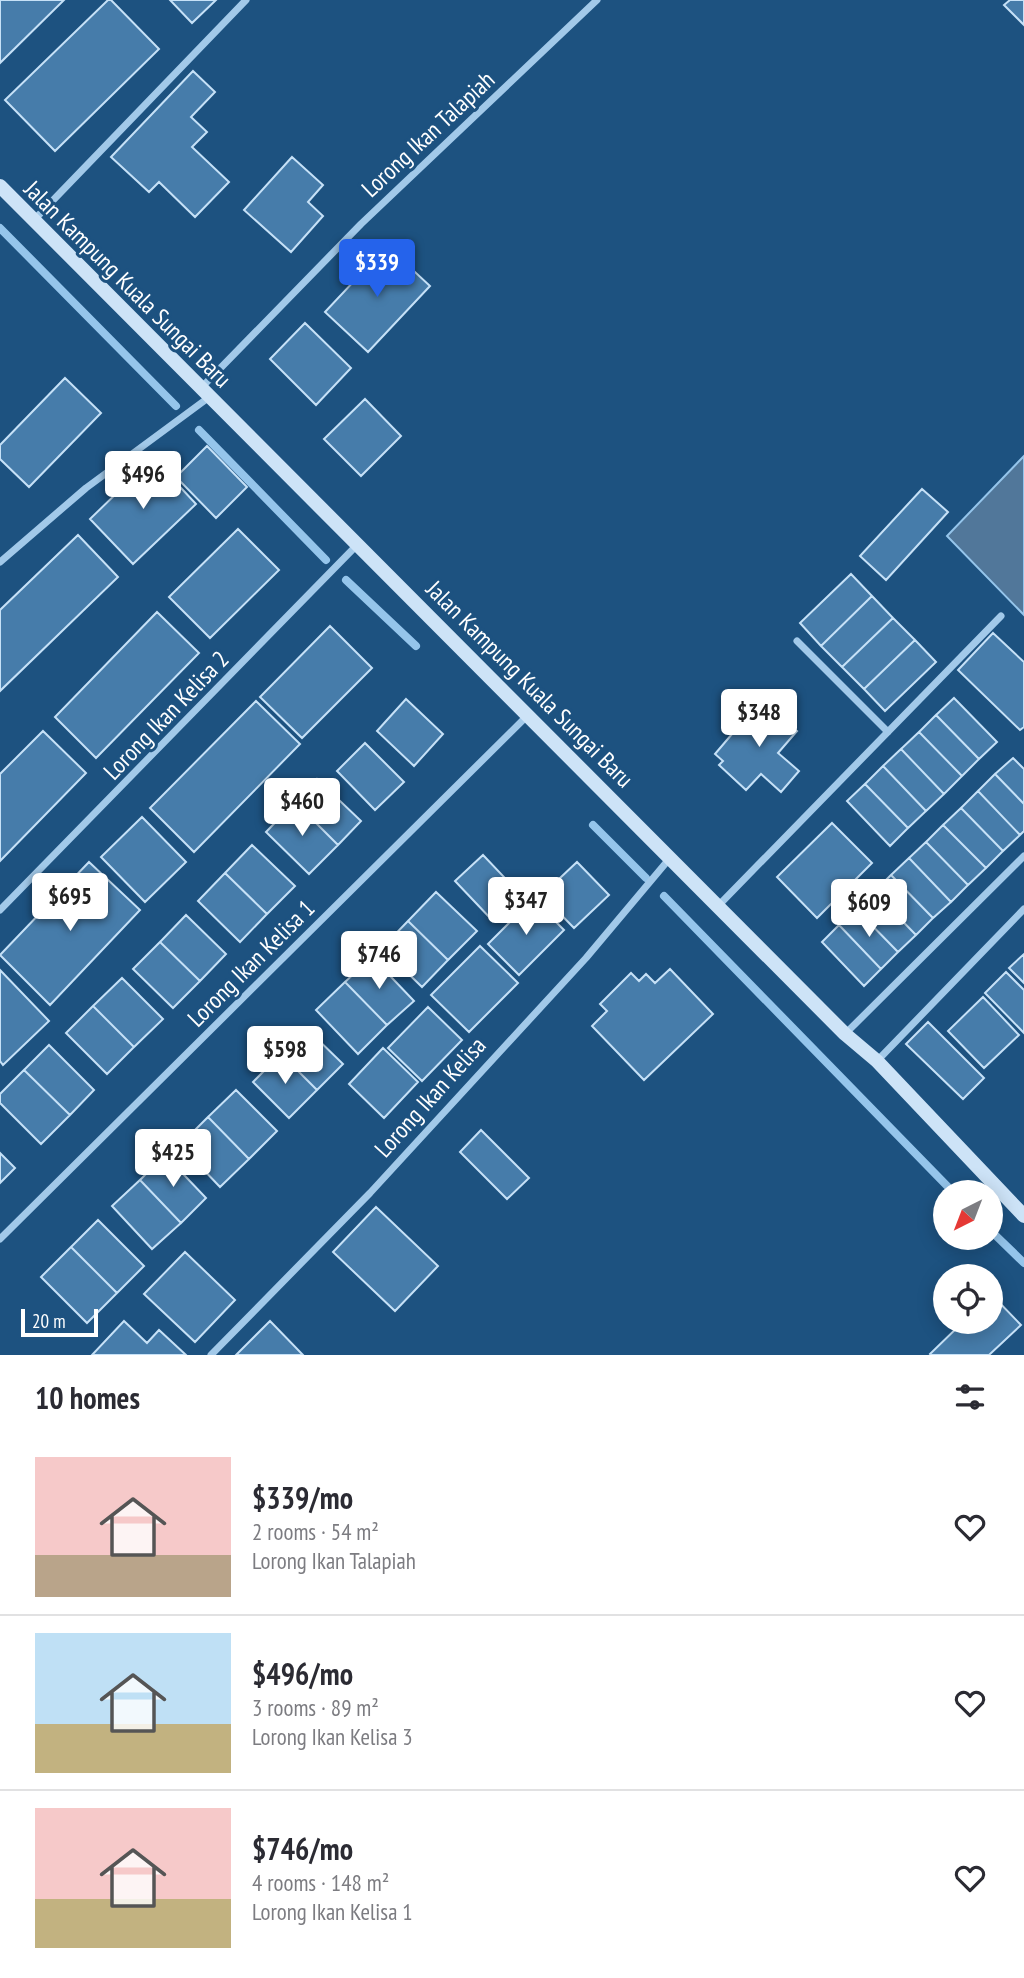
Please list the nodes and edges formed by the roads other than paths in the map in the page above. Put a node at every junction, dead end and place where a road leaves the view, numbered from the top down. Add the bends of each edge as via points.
1 (246, 0) edge
2 (597, 0) edge
3 (0, 186) edge
4 (34, 221) junction
5 (204, 393) junction
6 (358, 545) junction
7 (0, 562) edge
8 (1001, 616) dead end
9 (797, 641) dead end
10 (528, 715) junction
11 (888, 732) junction
12 (1024, 856) edge
13 (671, 858) junction
14 (718, 906) junction
15 (1024, 909) edge
16 (0, 911) edge
17 (845, 1034) junction
18 (877, 1061) junction
19 (1024, 1216) edge
20 (0, 1239) edge
21 (211, 1355) edge

1 - 4 street
2 - 5 street, Lorong Ikan Talapiah via 360,224
3 - 4 street, Jalan Kampung Kuala Sungai Baru
4 - 5 street, Jalan Kampung Kuala Sungai Baru
5 - 6 street, Jalan Kampung Kuala Sungai Baru
5 - 7 street, Lorong Ikan Talapiah
6 - 10 street, Jalan Kampung Kuala Sungai Baru
6 - 16 street, Lorong Ikan Kelisa 2
8 - 11 street
9 - 11 street
10 - 13 street, Jalan Kampung Kuala Sungai Baru
10 - 20 street, Lorong Ikan Kelisa 1
11 - 14 street
12 - 17 street
13 - 14 street, Jalan Kampung Kuala Sungai Baru
13 - 21 street, Lorong Ikan Kelisa via 586,958 370,1193
14 - 17 street, Jalan Kampung Kuala Sungai Baru
15 - 18 street
17 - 18 street, Jalan Kampung Kuala Sungai Baru
18 - 19 street, Jalan Kampung Kuala Sungai Baru

